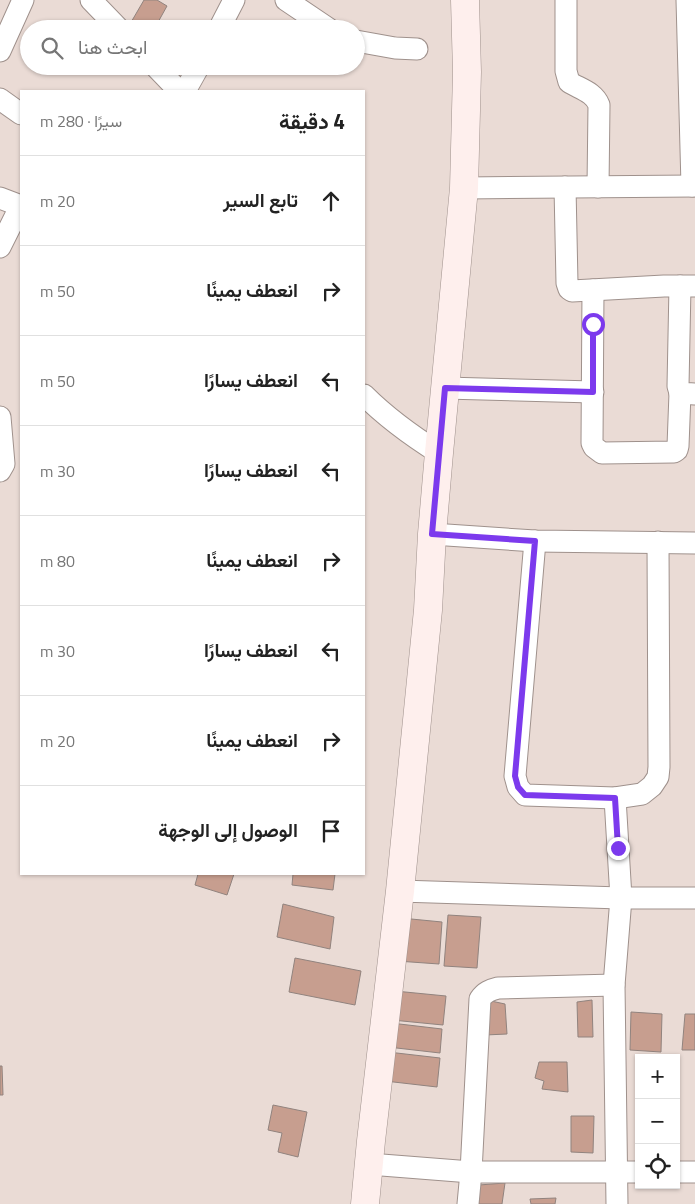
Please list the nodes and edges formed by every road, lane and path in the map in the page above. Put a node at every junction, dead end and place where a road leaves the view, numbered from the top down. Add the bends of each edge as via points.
1 (23, 0) edge
2 (92, 0) edge
3 (234, 0) edge
4 (286, 0) edge
5 (465, 0) edge
6 (566, 0) edge
7 (687, 0) edge
8 (111, 20) edge
9 (224, 20) edge
10 (316, 20) edge
11 (365, 42) edge
12 (417, 49) dead end
13 (0, 51) edge
14 (164, 75) edge
15 (194, 75) edge
16 (178, 90) edge
17 (186, 90) edge
18 (0, 99) edge
19 (20, 113) edge
20 (694, 186) edge
21 (565, 187) junction
22 (598, 187) junction
23 (464, 188) junction
24 (0, 198) edge
25 (20, 207) edge
26 (20, 209) edge
27 (0, 247) edge
28 (687, 286) edge
29 (593, 290) junction
30 (445, 388) junction
31 (593, 392) junction
32 (687, 393) edge
33 (365, 396) edge
34 (0, 417) edge
35 (439, 453) junction
36 (0, 471) edge
37 (432, 534) junction
38 (535, 541) junction
39 (658, 542) junction
40 (695, 543) edge
41 (615, 798) junction
42 (400, 892) junction
43 (621, 898) junction
44 (695, 898) edge
45 (614, 985) junction
46 (369, 1164) junction
47 (471, 1172) junction
48 (617, 1172) junction
49 (635, 1172) edge
50 (680, 1172) edge
51 (695, 1172) edge
52 (364, 1204) edge
53 (468, 1204) edge
54 (617, 1204) edge

1 - 13 street
2 - 8 street
3 - 9 street
4 - 10 street
5 - 23 main road
6 - 22 street via 566,71 569,82 593,94 599,105
7 - 20 street
11 - 12 street
14 - 16 street
15 - 17 street
18 - 19 street
20 - 22 street
21 - 22 street
21 - 23 street
21 - 29 street via 567,282 572,291
23 - 30 main road
24 - 25 street
26 - 27 street
28 - 29 street
28 - 32 street via 678,386
29 - 31 street
30 - 31 street
30 - 35 main road
31 - 32 street via 592,443 602,453 677,450
33 - 35 street via 410,435
34 - 36 street via 4,464
35 - 37 main road
37 - 38 street
37 - 42 main road via 428,610
38 - 39 street
38 - 41 street via 515,776 518,787 525,795
39 - 40 street
39 - 41 street via 658,776 642,794
41 - 43 street
42 - 43 street
42 - 46 main road
43 - 44 street
43 - 45 street
45 - 47 street via 498,988 480,999
45 - 48 street
46 - 47 street
46 - 52 main road
47 - 48 street
47 - 53 street
48 - 49 street
48 - 54 street
50 - 51 street

